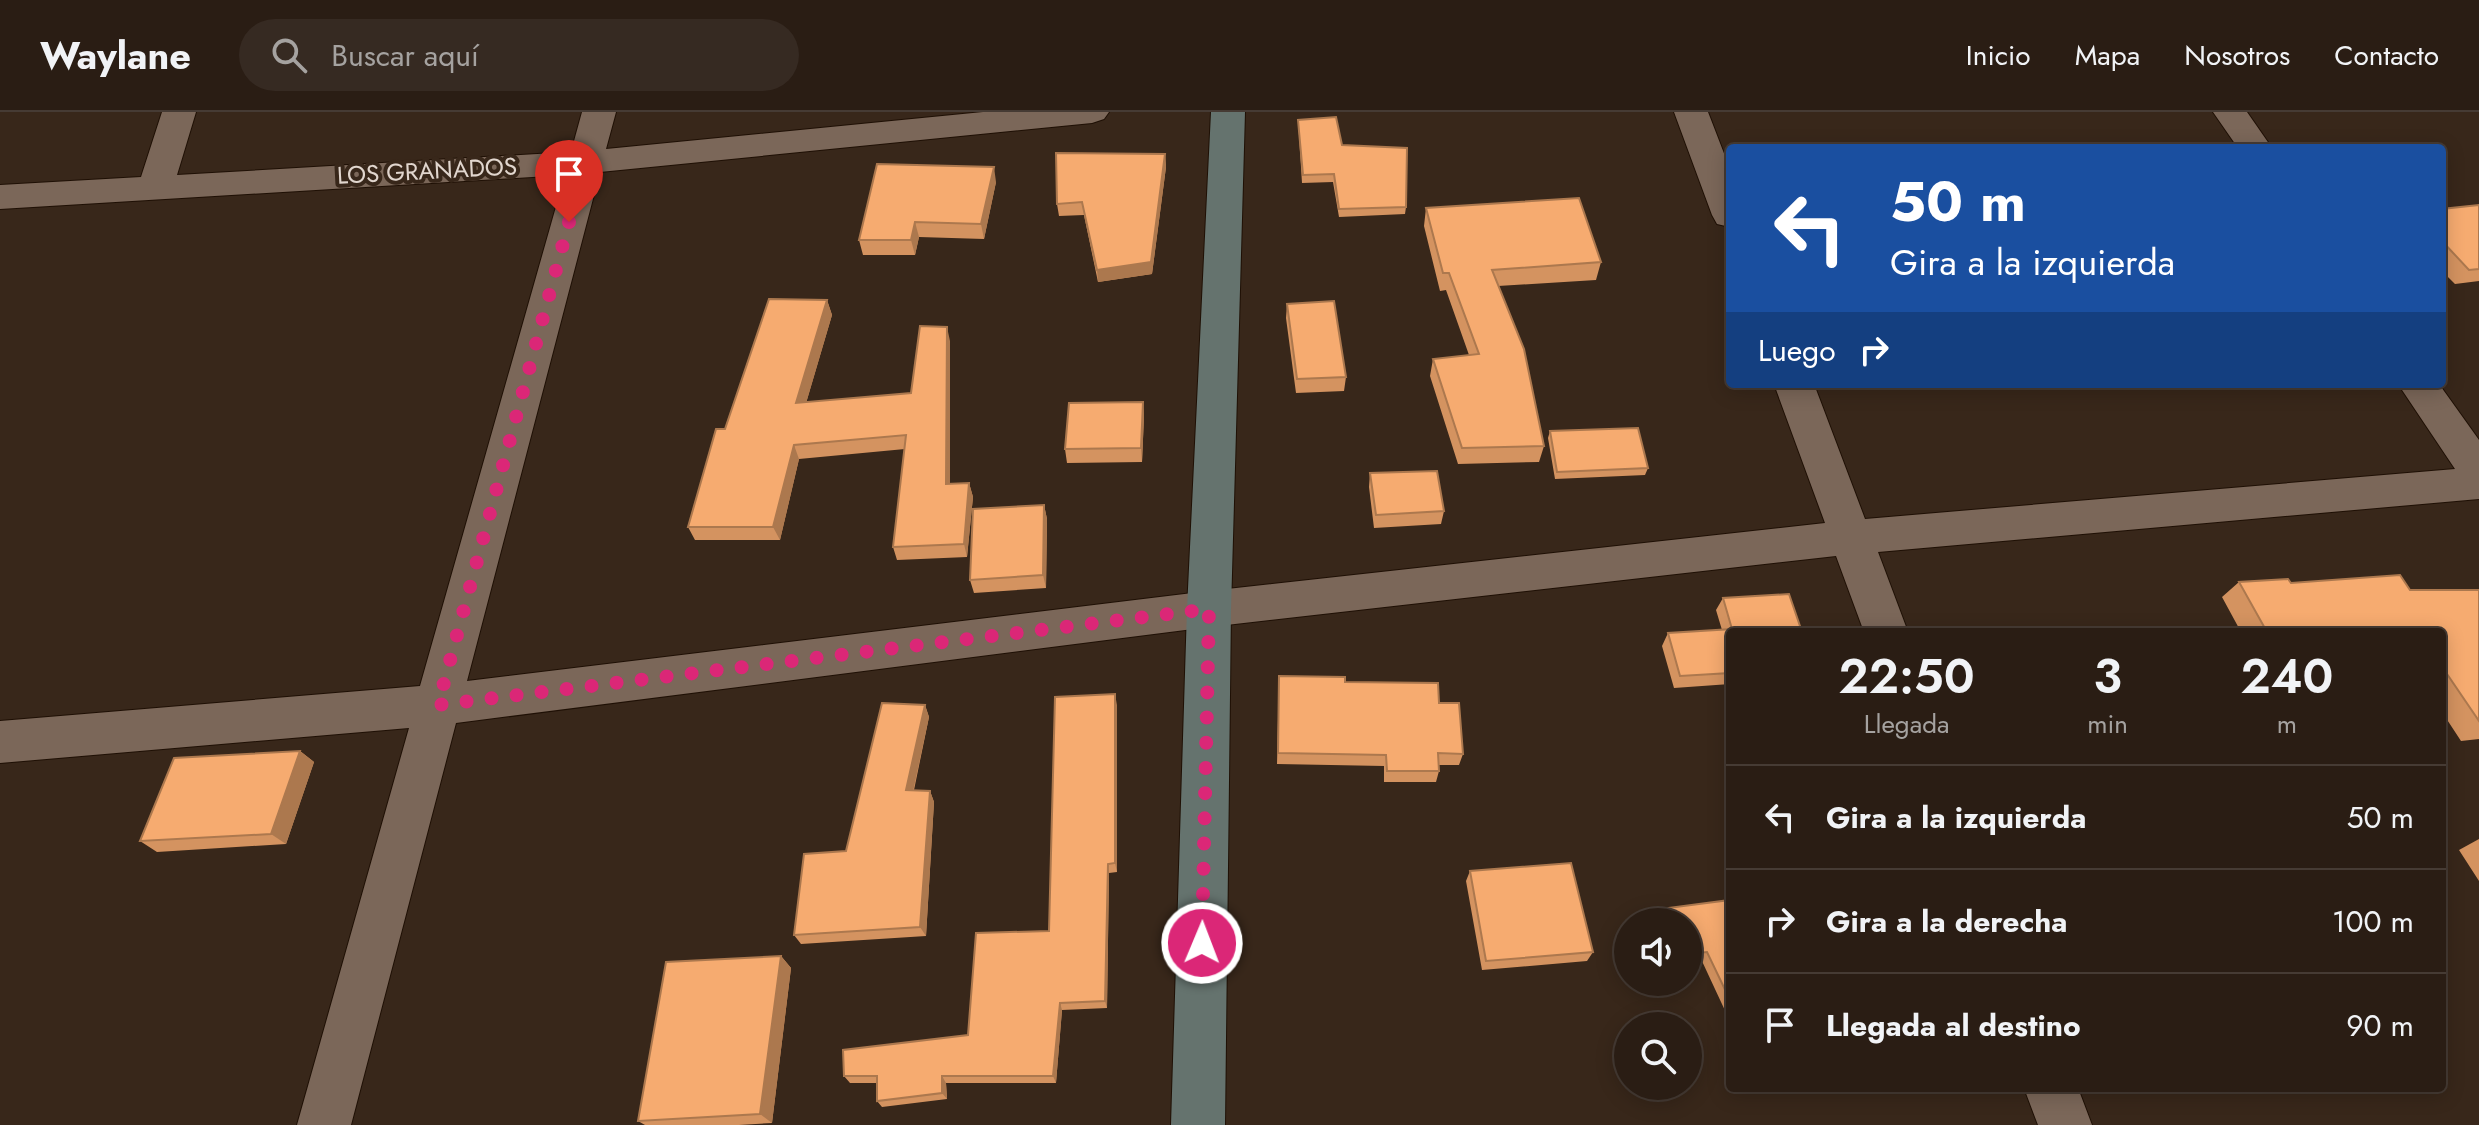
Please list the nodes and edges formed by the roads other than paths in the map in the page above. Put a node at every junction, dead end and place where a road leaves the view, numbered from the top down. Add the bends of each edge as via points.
1 (179, 112) edge
2 (599, 112) edge
3 (1092, 112) edge
4 (1228, 112) edge
5 (1691, 112) edge
6 (2230, 112) edge
7 (2252, 144) edge
8 (585, 162) junction
9 (156, 186) junction
10 (0, 197) edge
11 (1726, 204) edge
12 (1795, 388) edge
13 (2421, 388) edge
14 (2479, 472) edge
15 (2479, 483) edge
16 (1851, 537) junction
17 (1209, 609) junction
18 (1885, 628) edge
19 (438, 705) junction
20 (0, 742) edge
21 (2053, 1092) edge
22 (324, 1125) edge
23 (1198, 1125) edge
24 (2065, 1125) edge

1 - 9 street
2 - 8 street
3 - 8 street, LOS GRANADOS
4 - 17 street
5 - 11 street
6 - 7 street
8 - 9 street, LOS GRANADOS
8 - 19 street
9 - 10 street, LOS GRANADOS
12 - 16 street
13 - 14 street
15 - 16 street
16 - 17 street
16 - 18 street
17 - 19 street
17 - 23 street
19 - 20 street
19 - 22 street
21 - 24 street

